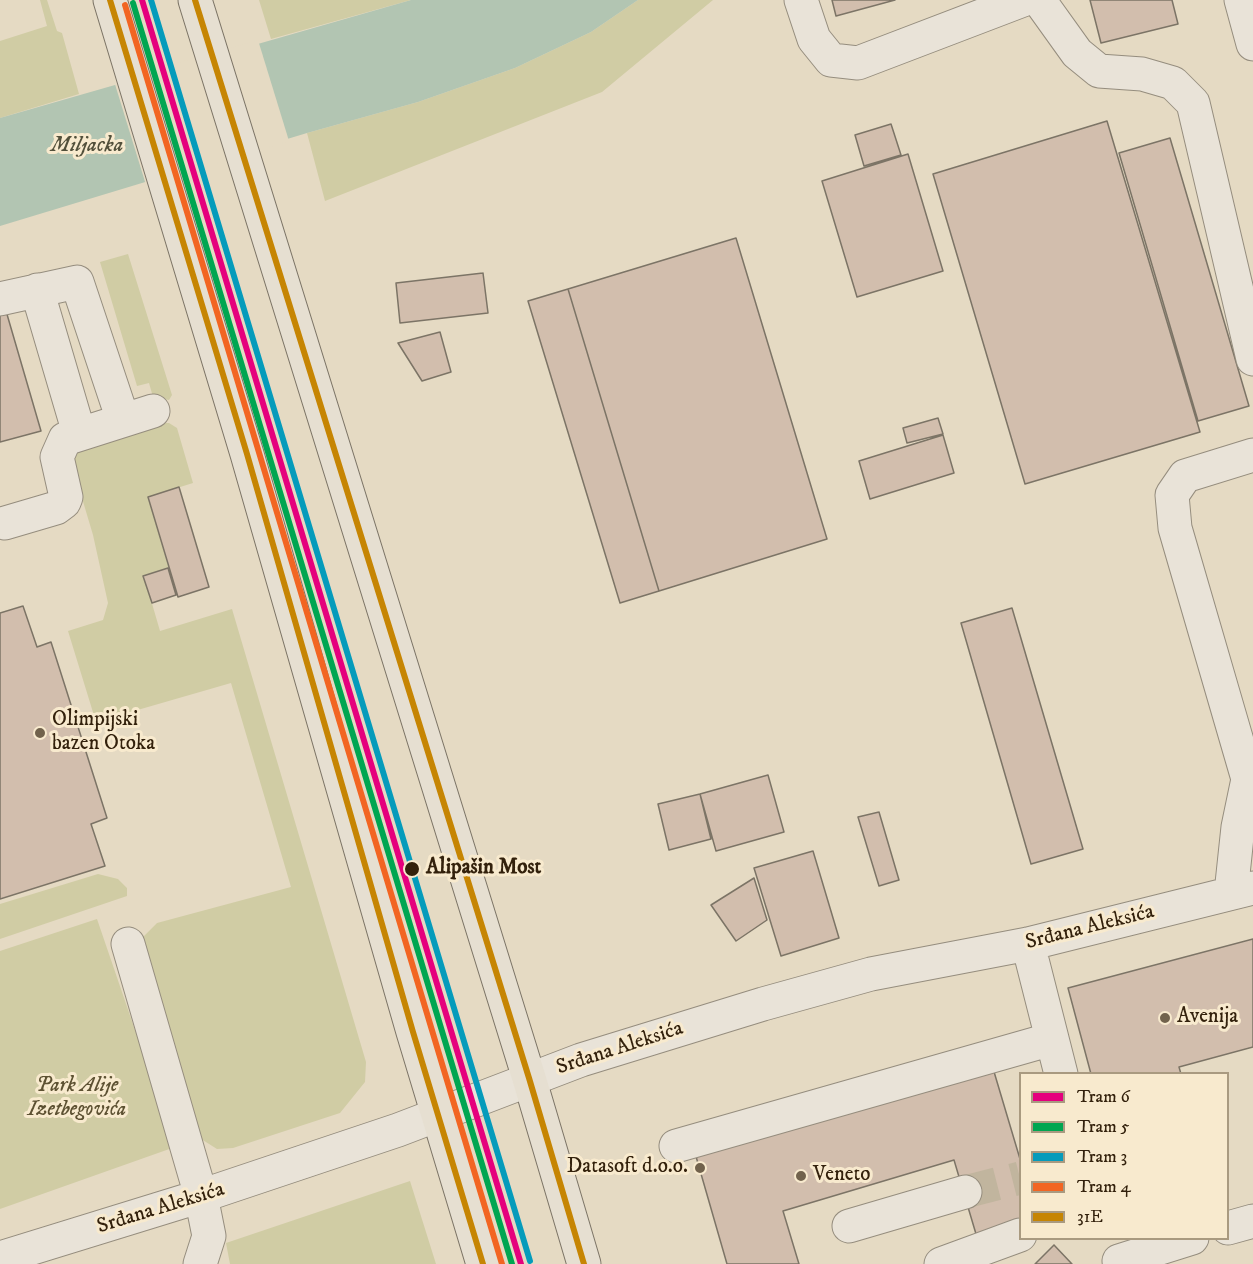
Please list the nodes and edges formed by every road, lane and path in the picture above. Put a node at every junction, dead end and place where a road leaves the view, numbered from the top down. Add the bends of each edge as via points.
1 (110, 0) edge
2 (801, 0) edge
3 (1023, 0) edge
4 (1039, 0) edge
5 (1241, 0) edge
6 (199, 15) edge
7 (1253, 44) edge
8 (37, 290) junction
9 (0, 299) edge
10 (1253, 359) edge
11 (79, 433) junction
12 (1253, 455) edge
13 (5, 523) dead end
14 (1251, 776) edge
15 (1242, 890) edge
16 (128, 944) dead end
17 (1028, 944) junction
18 (1052, 1039) junction
19 (1060, 1072) edge
20 (530, 1078) junction
21 (438, 1114) junction
22 (676, 1146) dead end
23 (965, 1192) tunnel mouth
24 (201, 1196) junction
25 (1253, 1221) edge
26 (849, 1226) dead end
27 (1229, 1227) edge
28 (1187, 1240) edge
29 (1003, 1248) edge
30 (1117, 1255) edge
31 (0, 1258) edge
32 (200, 1264) edge
33 (483, 1264) edge
34 (584, 1264) edge
35 (941, 1264) edge

1 - 21 main road
2 - 3 street via 814,39 831,60 858,63
4 - 10 street via 1077,53 1099,72 1142,74 1173,83 1193,103
5 - 7 street
6 - 20 main road
8 - 9 street
8 - 11 street
8 - 11 street via 77,282 138,416
11 - 13 street via 65,439 57,450 64,502
12 - 14 street via 1185,476 1172,495 1175,528
14 - 15 street via 1238,827
15 - 17 street, Srđana Aleksića
16 - 24 street
17 - 18 street
17 - 20 street, Srđana Aleksića via 871,974
18 - 19 street
18 - 22 street
20 - 21 street, Srđana Aleksića
20 - 34 main road
21 - 24 street, Srđana Aleksića
21 - 33 main road
23 - 26 street
24 - 31 street, Srđana Aleksića
24 - 32 street via 209,1236
25 - 27 street
28 - 30 street
29 - 35 street

